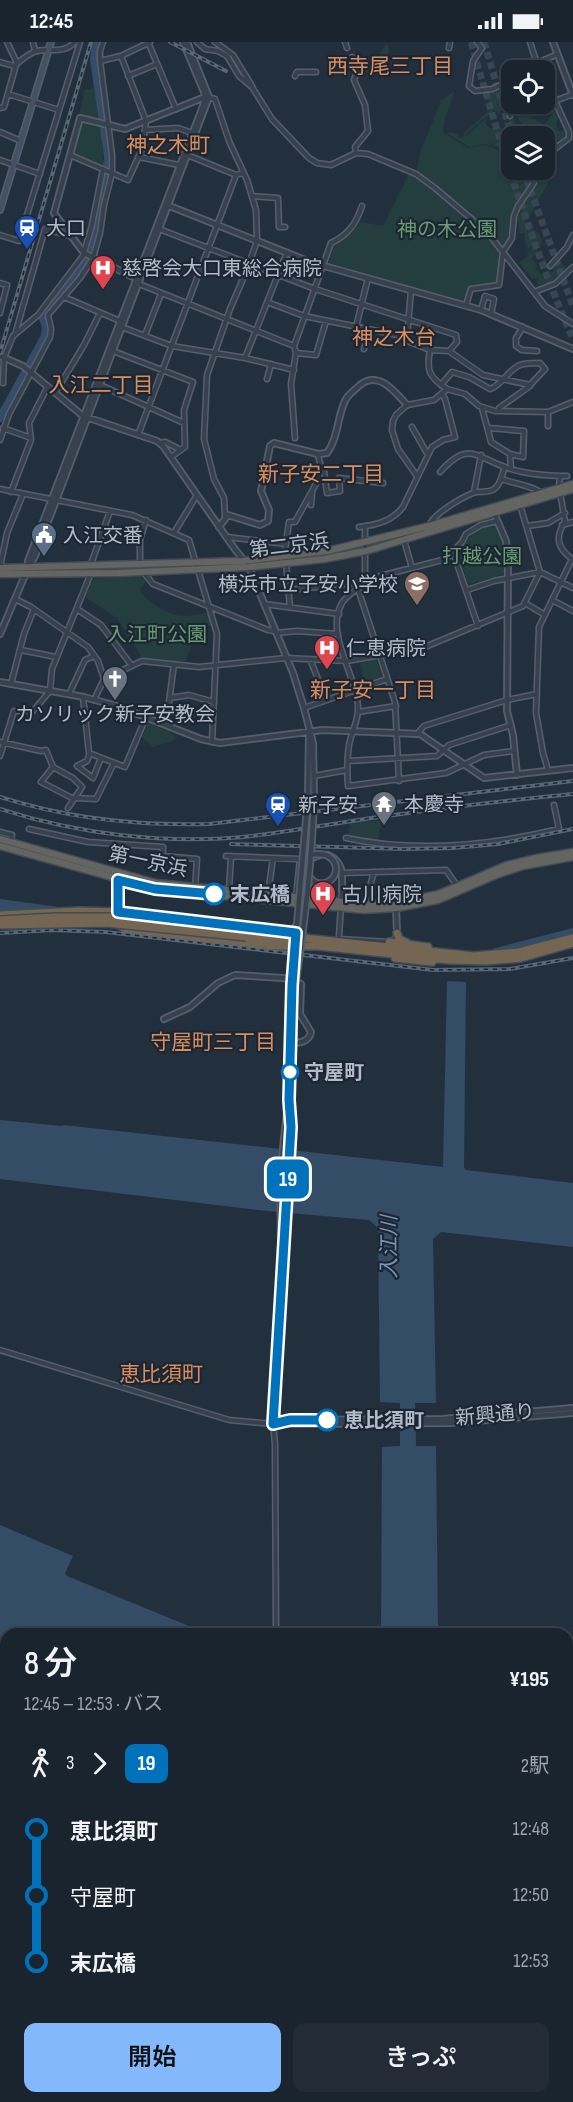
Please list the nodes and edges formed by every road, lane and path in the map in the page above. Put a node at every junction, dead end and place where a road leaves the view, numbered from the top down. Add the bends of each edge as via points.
1 (7, 42) edge
2 (33, 42) edge
3 (51, 42) edge
4 (75, 42) edge
5 (80, 42) edge
6 (103, 42) edge
7 (149, 42) edge
8 (185, 42) edge
9 (197, 42) edge
10 (215, 42) edge
11 (345, 42) edge
12 (450, 42) edge
13 (477, 42) edge
14 (530, 42) edge
15 (553, 42) edge
16 (347, 48) dead end
17 (449, 48) dead end
18 (36, 51) junction
19 (48, 51) junction
20 (558, 54) junction
21 (121, 56) junction
22 (352, 57) dead end
23 (536, 60) edge
24 (544, 60) edge
25 (100, 61) junction
26 (0, 62) edge
27 (16, 64) junction
28 (157, 64) junction
29 (316, 72) dead end
30 (128, 76) junction
31 (295, 76) dead end
32 (501, 85) edge
33 (252, 87) junction
34 (8, 94) junction
35 (573, 94) edge
36 (207, 97) junction
37 (555, 101) edge
38 (33, 102) junction
39 (555, 106) edge
40 (0, 108) edge
41 (176, 109) junction
42 (59, 110) junction
43 (146, 121) junction
44 (109, 125) junction
45 (145, 130) junction
46 (0, 132) edge
47 (192, 133) junction
48 (21, 141) junction
49 (555, 149) edge
50 (356, 153) junction
51 (70, 155) junction
52 (186, 155) junction
53 (138, 158) junction
54 (0, 160) edge
55 (179, 165) junction
56 (13, 166) junction
57 (103, 169) junction
58 (111, 172) junction
59 (243, 173) junction
60 (40, 174) junction
61 (236, 175) junction
62 (535, 180) edge
63 (252, 196) junction
64 (167, 205) junction
65 (362, 206) dead end
66 (0, 210) edge
67 (58, 218) junction
68 (218, 225) junction
69 (285, 227) dead end
70 (158, 228) junction
71 (54, 231) junction
72 (0, 235) edge
73 (573, 235) edge
74 (71, 236) junction
75 (257, 241) junction
76 (209, 248) junction
77 (286, 252) junction
78 (503, 252) junction
79 (84, 253) junction
80 (93, 257) junction
81 (249, 264) junction
82 (324, 266) junction
83 (550, 266) dead end
84 (573, 267) edge
85 (278, 275) junction
86 (136, 278) junction
87 (368, 278) junction
88 (0, 283) edge
89 (139, 284) junction
90 (315, 289) junction
91 (411, 290) junction
92 (534, 292) junction
93 (161, 294) junction
94 (64, 297) junction
95 (267, 302) junction
96 (362, 303) junction
97 (188, 304) junction
98 (466, 305) junction
99 (482, 310) junction
100 (100, 313) junction
101 (0, 314) edge
102 (491, 314) junction
103 (304, 316) junction
104 (226, 318) junction
105 (408, 318) junction
106 (326, 321) junction
107 (573, 324) edge
108 (120, 325) junction
109 (356, 327) junction
110 (523, 327) junction
111 (256, 330) junction
112 (371, 330) junction
113 (16, 332) junction
114 (145, 335) junction
115 (407, 337) junction
116 (172, 346) junction
117 (294, 346) junction
118 (364, 349) dead end
119 (573, 349) edge
120 (430, 350) junction
121 (113, 351) junction
122 (449, 351) junction
123 (537, 351) dead end
124 (214, 353) junction
125 (296, 353) junction
126 (2, 357) edge
127 (245, 358) junction
128 (271, 364) junction
129 (294, 369) junction
130 (28, 370) junction
131 (163, 371) junction
132 (267, 379) dead end
133 (504, 379) junction
134 (3, 383) dead end
135 (100, 385) junction
136 (441, 385) junction
137 (530, 385) junction
138 (48, 386) junction
139 (447, 389) junction
140 (55, 393) junction
141 (442, 394) junction
142 (573, 402) edge
143 (407, 405) junction
144 (149, 407) junction
145 (482, 408) junction
146 (499, 411) junction
147 (548, 412) junction
148 (86, 417) junction
149 (184, 423) junction
150 (548, 426) dead end
151 (412, 427) dead end
152 (3, 428) junction
153 (489, 428) junction
154 (138, 435) junction
155 (31, 438) junction
156 (295, 438) dead end
157 (0, 440) edge
158 (160, 443) junction
159 (181, 450) junction
160 (318, 454) junction
161 (510, 454) junction
162 (428, 455) junction
163 (481, 455) junction
164 (171, 457) junction
165 (505, 467) junction
166 (511, 468) junction
167 (440, 472) dead end
168 (417, 476) junction
169 (560, 476) junction
170 (567, 476) dead end
171 (501, 479) junction
172 (317, 482) dead end
173 (382, 483) dead end
174 (573, 484) edge
175 (0, 489) edge
176 (573, 489) edge
177 (559, 490) junction
178 (11, 492) junction
179 (312, 492) junction
180 (474, 493) junction
181 (541, 493) junction
182 (23, 494) junction
183 (197, 495) junction
184 (54, 499) junction
185 (311, 505) dead end
186 (520, 505) junction
187 (110, 510) junction
188 (494, 513) junction
189 (564, 513) junction
190 (225, 517) junction
191 (146, 520) junction
192 (497, 521) junction
193 (573, 522) edge
194 (562, 525) junction
195 (359, 526) dead end
196 (365, 526) junction
197 (429, 526) junction
198 (526, 526) junction
199 (219, 527) junction
200 (174, 533) junction
201 (226, 537) junction
202 (404, 540) junction
203 (286, 544) junction
204 (365, 547) junction
205 (453, 552) junction
206 (573, 559) edge
207 (285, 560) junction
208 (243, 561) junction
209 (91, 564) junction
210 (197, 565) junction
211 (0, 567) edge
212 (249, 567) junction
213 (142, 568) junction
214 (412, 568) junction
215 (27, 570) junction
216 (540, 572) junction
217 (91, 573) junction
218 (0, 574) edge
219 (508, 578) junction
220 (364, 581) junction
221 (560, 581) junction
222 (573, 588) edge
223 (358, 589) junction
224 (289, 590) junction
225 (466, 590) junction
226 (15, 599) junction
227 (552, 600) junction
228 (525, 603) junction
229 (264, 604) junction
230 (209, 606) junction
231 (290, 607) junction
232 (34, 609) junction
233 (77, 609) junction
234 (573, 611) edge
235 (339, 614) junction
236 (507, 614) junction
237 (545, 615) junction
238 (478, 626) junction
239 (67, 632) junction
240 (276, 632) junction
241 (0, 634) edge
242 (338, 634) junction
243 (21, 650) junction
244 (379, 655) junction
245 (94, 656) junction
246 (56, 657) junction
247 (286, 658) junction
248 (310, 659) junction
249 (347, 661) junction
250 (174, 664) junction
251 (132, 666) junction
252 (215, 666) junction
253 (104, 679) junction
254 (387, 679) junction
255 (0, 682) edge
256 (11, 684) junction
257 (354, 690) junction
258 (50, 691) junction
259 (69, 694) junction
260 (537, 694) junction
261 (83, 697) junction
262 (170, 698) junction
263 (326, 699) junction
264 (94, 700) junction
265 (507, 700) junction
266 (214, 702) junction
267 (396, 706) junction
268 (304, 708) junction
269 (358, 712) junction
270 (146, 717) junction
271 (166, 725) junction
272 (511, 725) junction
273 (309, 732) junction
274 (352, 732) junction
275 (397, 733) junction
276 (417, 734) junction
277 (0, 742) edge
278 (212, 742) junction
279 (6, 743) junction
280 (443, 750) junction
281 (514, 751) junction
282 (90, 753) junction
283 (0, 756) edge
284 (101, 758) junction
285 (398, 758) junction
286 (348, 761) junction
287 (114, 763) junction
288 (465, 766) junction
289 (52, 767) junction
290 (573, 768) edge
291 (347, 770) junction
292 (548, 770) junction
293 (517, 775) junction
294 (314, 776) junction
295 (399, 781) junction
296 (311, 797) junction
297 (75, 798) junction
298 (554, 805) dead end
299 (68, 808) dead end
300 (29, 829) dead end
301 (0, 832) edge
302 (346, 838) dead end
303 (0, 839) edge
304 (11, 842) junction
305 (0, 846) edge
306 (573, 852) edge
307 (311, 854) junction
308 (162, 856) junction
309 (573, 856) edge
310 (273, 858) junction
311 (162, 865) dead end
312 (374, 872) junction
313 (342, 873) junction
314 (119, 877) junction
315 (458, 887) junction
316 (342, 889) junction
317 (195, 890) junction
318 (229, 890) junction
319 (268, 894) junction
320 (296, 897) junction
321 (331, 901) junction
322 (365, 904) junction
323 (342, 905) junction
324 (397, 905) junction
325 (114, 912) junction
326 (0, 917) edge
327 (74, 922) junction
328 (297, 924) junction
329 (0, 925) edge
330 (288, 932) junction
331 (397, 933) junction
332 (339, 936) dead end
333 (573, 938) edge
334 (299, 941) junction
335 (389, 942) junction
336 (410, 944) junction
337 (573, 944) edge
338 (322, 946) junction
339 (530, 950) junction
340 (474, 961) junction
341 (164, 1019) dead end
342 (291, 1043) junction
343 (0, 1350) edge
344 (573, 1408) edge
345 (573, 1413) edge
346 (417, 1421) junction
347 (273, 1424) junction
348 (276, 1628) edge

1 - 27 street
2 - 18 street
3 - 19 main road
4 - 19 street via 69,48
5 - 42 street
6 - 25 street
7 - 21 street
7 - 28 street
8 - 36 street
9 - 33 street via 227,56 239,76
10 - 33 street via 233,55
11 - 16 street
12 - 17 street
13 - 32 street via 482,48 473,61 469,86 475,91
14 - 23 street
15 - 20 street
18 - 19 street
18 - 27 street
19 - 38 main road
20 - 24 street
20 - 35 street
21 - 25 street
21 - 30 street
22 - 50 street via 357,72 354,81 365,105 368,131 355,147
25 - 44 street
26 - 27 street
27 - 34 street
28 - 30 street
28 - 41 street
29 - 31 street via 297,72
30 - 43 street
33 - 50 street via 272,119 309,158 332,165
34 - 38 street
34 - 40 street
35 - 37 street
36 - 41 street
36 - 47 street
36 - 52 street
36 - 59 street via 215,99
38 - 42 street
38 - 48 main road
39 - 49 street via 570,132 569,138
41 - 43 street
42 - 60 street
43 - 44 street via 125,129
43 - 45 street
44 - 51 street via 80,118
44 - 58 street
45 - 47 street via 178,128
45 - 53 street
46 - 48 street
47 - 52 street
48 - 56 main road
50 - 78 street via 368,154 416,174 477,223
51 - 57 street
51 - 67 street via 54,211
52 - 55 street
52 - 61 street
52 - 64 street
53 - 55 street
53 - 58 street via 128,180
54 - 56 street
55 - 64 street
56 - 60 street
56 - 66 main road
57 - 58 street
57 - 79 street
58 - 80 street
59 - 61 street
59 - 63 street
60 - 72 street via 19,241
61 - 68 street
62 - 78 street via 518,206 512,238
63 - 69 street via 278,198 279,227
63 - 75 street
64 - 68 street
64 - 70 street
65 - 82 street via 351,228 331,243
67 - 71 street
67 - 74 street
68 - 75 street
68 - 76 street
70 - 76 street
70 - 86 street
70 - 89 street
71 - 74 street
71 - 113 street via 45,229
73 - 83 street
74 - 79 street
75 - 77 street
75 - 81 street
76 - 81 street
76 - 97 street
77 - 82 street
77 - 85 street
78 - 92 street
78 - 98 street via 499,285 471,289
79 - 80 street
79 - 113 street via 38,315
80 - 86 street
80 - 94 street
81 - 85 street
81 - 104 street
82 - 87 street
82 - 90 street
84 - 92 street via 555,284
85 - 90 street
85 - 95 street
86 - 89 street
86 - 108 street
87 - 91 street
87 - 96 street
88 - 101 street via 7,285
89 - 93 street
89 - 108 street
90 - 96 street
90 - 103 street
91 - 98 street
91 - 105 street
92 - 107 street via 545,306
93 - 97 street
93 - 114 street
94 - 100 street
94 - 130 street via 48,315 50,337
95 - 103 street
95 - 111 street
96 - 105 street
96 - 109 street
97 - 104 street
97 - 116 street
98 - 99 street
99 - 102 street
99 - 102 street via 485,296 494,299
100 - 108 street
100 - 140 street
102 - 110 street
103 - 106 street
103 - 117 street
104 - 111 street
104 - 124 street
105 - 115 street
105 - 122 street via 456,335 457,342
106 - 109 street
106 - 125 street via 316,355
108 - 114 street
108 - 121 street
108 - 148 street
109 - 112 street
110 - 119 street
110 - 123 street via 516,346
111 - 117 street
111 - 127 street
112 - 115 street
112 - 118 street
113 - 126 street
114 - 116 street
115 - 120 street via 407,341
116 - 124 street
116 - 131 street
117 - 125 street
120 - 122 street
120 - 136 street via 427,366
121 - 131 street
121 - 135 street
122 - 133 street via 482,374
124 - 127 street
124 - 190 street via 207,375 204,439 214,479 224,498
125 - 129 street
126 - 130 street
126 - 134 street
127 - 128 street
128 - 129 street
128 - 132 street
129 - 156 street via 291,384
130 - 138 street
130 - 152 street
131 - 144 street
131 - 149 street via 193,382
133 - 136 street via 487,389 453,372
133 - 137 street
133 - 137 street via 519,365 540,363 544,371
135 - 144 street
135 - 148 street
136 - 139 street
137 - 146 street
138 - 140 street
138 - 155 street via 28,423
139 - 141 street
139 - 145 street via 465,394
140 - 148 street
141 - 143 street via 434,400
141 - 162 street via 455,437 432,447
142 - 147 street
143 - 160 street via 384,382 363,383 347,397 330,449
143 - 168 street via 396,415 392,430 398,449
144 - 149 street
144 - 154 street
145 - 146 street
145 - 153 street
146 - 147 street
147 - 150 street
148 - 154 street
148 - 184 street
149 - 159 street via 185,447
151 - 162 street
152 - 155 street
152 - 157 street
153 - 161 street via 491,442
153 - 161 street via 524,431 523,457
154 - 158 street
155 - 178 street
158 - 159 street
158 - 164 street
159 - 164 street
160 - 173 street via 327,493 340,491 339,478
160 - 190 street via 272,444 261,491 269,510 268,521 260,525
161 - 166 street
162 - 168 street
163 - 165 street
163 - 167 street via 471,453 452,459
163 - 180 street
164 - 183 street
165 - 166 street
165 - 171 street
166 - 169 street
168 - 196 street via 404,507 394,518
169 - 170 street
169 - 177 street
171 - 180 street via 485,494
171 - 181 street via 536,488
172 - 179 street
174 - 177 highway, 第二京浜
175 - 178 street
176 - 177 highway, 第二京浜
177 - 181 highway, 第二京浜
177 - 186 highway, 第二京浜
177 - 189 street
178 - 182 street
179 - 185 street
179 - 203 street via 296,522 289,522
180 - 197 street via 435,516
181 - 197 highway, 第二京浜
182 - 184 street
182 - 211 street via 7,533
183 - 199 street
183 - 200 street
184 - 187 street
184 - 215 street
186 - 188 highway, 第二京浜
186 - 198 street
187 - 191 street
187 - 209 street
188 - 192 street
188 - 202 highway, 第二京浜
189 - 194 street
189 - 198 street via 548,523
190 - 199 street
191 - 200 street
191 - 213 street via 140,540
192 - 205 street via 466,534
192 - 219 street via 506,541
193 - 194 street
194 - 206 street via 558,541 564,553
195 - 196 street
196 - 204 street
197 - 204 highway, 第二京浜
198 - 216 street
199 - 201 street
200 - 210 street via 189,540
201 - 203 street
201 - 208 street
202 - 204 highway, 第二京浜
202 - 214 street
203 - 207 street
204 - 207 highway, 第二京浜 via 324,559
204 - 220 street
205 - 214 street via 446,559
205 - 225 street
206 - 221 street
207 - 208 highway, 第二京浜
207 - 212 highway, 第二京浜
207 - 224 street
208 - 210 highway, 第二京浜
208 - 212 street
209 - 213 highway, 第二京浜
209 - 215 highway, 第二京浜
210 - 212 highway, 第二京浜
210 - 213 highway, 第二京浜
210 - 230 street
211 - 215 highway, 第二京浜
212 - 229 street
213 - 217 highway, 第二京浜
213 - 230 street via 153,584
214 - 220 street
215 - 217 highway, 第二京浜
215 - 218 highway, 第二京浜
215 - 226 street
216 - 219 street
216 - 221 street
216 - 228 street
217 - 233 street
219 - 225 street
219 - 236 street
220 - 223 street
220 - 224 street
221 - 222 street
221 - 227 street
223 - 235 street via 346,598
223 - 244 street
224 - 231 street
225 - 238 street
226 - 232 street
226 - 241 street
227 - 234 street
227 - 237 street
228 - 236 street
228 - 237 street
229 - 231 street
229 - 240 street
230 - 240 street
230 - 252 street via 217,634
231 - 235 street
232 - 239 street
232 - 243 street
233 - 239 street
233 - 251 street via 101,626
235 - 242 street
236 - 238 street
236 - 265 street
237 - 260 street via 539,627
238 - 244 street via 425,647
239 - 245 street
239 - 246 street
240 - 242 street
240 - 247 street
242 - 249 street
243 - 246 street
243 - 256 street
244 - 249 street
244 - 254 street
245 - 253 street
245 - 259 street via 85,660
246 - 258 street
247 - 248 street
247 - 252 street
247 - 268 street
248 - 249 street
248 - 263 street
249 - 257 street
250 - 251 street via 142,661
250 - 252 street
250 - 262 street
251 - 253 street
252 - 266 street
253 - 264 street
254 - 257 street
254 - 267 street
255 - 256 street
256 - 258 street
257 - 263 street
257 - 269 street
258 - 259 street
258 - 279 street via 33,711 14,711
259 - 261 street
260 - 265 street
260 - 292 street via 536,713
261 - 264 street
261 - 282 street
262 - 266 street via 189,696
262 - 271 street
263 - 268 street
264 - 270 street
265 - 272 street
265 - 276 street via 424,726
266 - 278 street
267 - 269 street
267 - 275 street
268 - 273 street
269 - 274 street
270 - 271 street
270 - 287 street via 125,767
271 - 278 street
272 - 280 street
272 - 281 street
273 - 274 street
273 - 278 street
273 - 294 street
273 - 296 street
274 - 275 street
274 - 286 street
275 - 276 street
275 - 285 street
276 - 280 street
277 - 279 street
279 - 283 street
279 - 289 street via 45,750
280 - 285 street via 437,756
280 - 288 street
281 - 288 street via 484,755
281 - 293 street
282 - 284 street
282 - 284 street via 87,761 77,766 93,778
284 - 287 street
285 - 286 street
285 - 295 street
286 - 291 street
287 - 297 street via 96,799
288 - 293 street via 484,778
288 - 295 street
289 - 297 street via 82,787
289 - 297 street via 41,782
290 - 292 street
291 - 294 street
291 - 295 street via 348,786
292 - 293 street
294 - 296 street
296 - 307 street, bridge
296 - 328 street, bridge
297 - 299 street
298 - 302 street via 559,829 501,841 380,845
300 - 308 street via 88,842 163,847
301 - 304 street via 12,835
303 - 304 highway, 第一京浜
304 - 314 highway, 第一京浜
305 - 314 highway, 第一京浜
306 - 315 highway, 第一京浜 via 509,865
307 - 313 street, bridge via 323,854 326,855 333,860 336,866 332,879 319,884 307,871 315,856 323,855 325,855 327,855 339,861
307 - 334 street, bridge
308 - 311 street
308 - 317 street via 197,859
309 - 324 highway, 第一京浜 via 523,866 438,900
310 - 318 street via 229,856
310 - 319 street
310 - 320 street via 300,859
312 - 313 street
312 - 315 street via 446,870
312 - 322 street
313 - 316 street
314 - 317 highway, 第一京浜 via 155,889
314 - 325 street
315 - 324 highway, 第一京浜
316 - 321 street
316 - 323 street
317 - 318 highway, 第一京浜
317 - 323 highway, 第一京浜
318 - 319 highway, 第一京浜
319 - 320 highway, 第一京浜
320 - 321 highway, 第一京浜
321 - 323 highway, 第一京浜
322 - 323 highway, 第一京浜
322 - 324 highway, 第一京浜
323 - 324 highway, 第一京浜 via 364,910
323 - 332 street
324 - 331 street
325 - 326 highway, bridge
325 - 330 street
325 - 338 highway via 123,929 273,946
326 - 339 highway, bridge via 124,918 462,955
327 - 329 highway, bridge
327 - 334 highway, bridge via 233,940
327 - 338 highway, bridge
328 - 330 street
328 - 334 street
330 - 334 street
331 - 335 street
331 - 336 highway
333 - 339 highway
334 - 335 street, bridge via 310,938
334 - 340 highway via 422,961
334 - 342 street, bridge
335 - 336 highway
336 - 339 highway via 480,952
337 - 340 highway via 520,958
338 - 340 highway
341 - 342 street via 190,1007 230,977 287,979 301,984 300,1014 310,1032 305,1041
342 - 347 street
343 - 347 street, 新興通り via 229,1420
344 - 346 street, 新興通り
345 - 346 street, 新興通り via 483,1421
346 - 347 street, 新興通り
347 - 348 street

